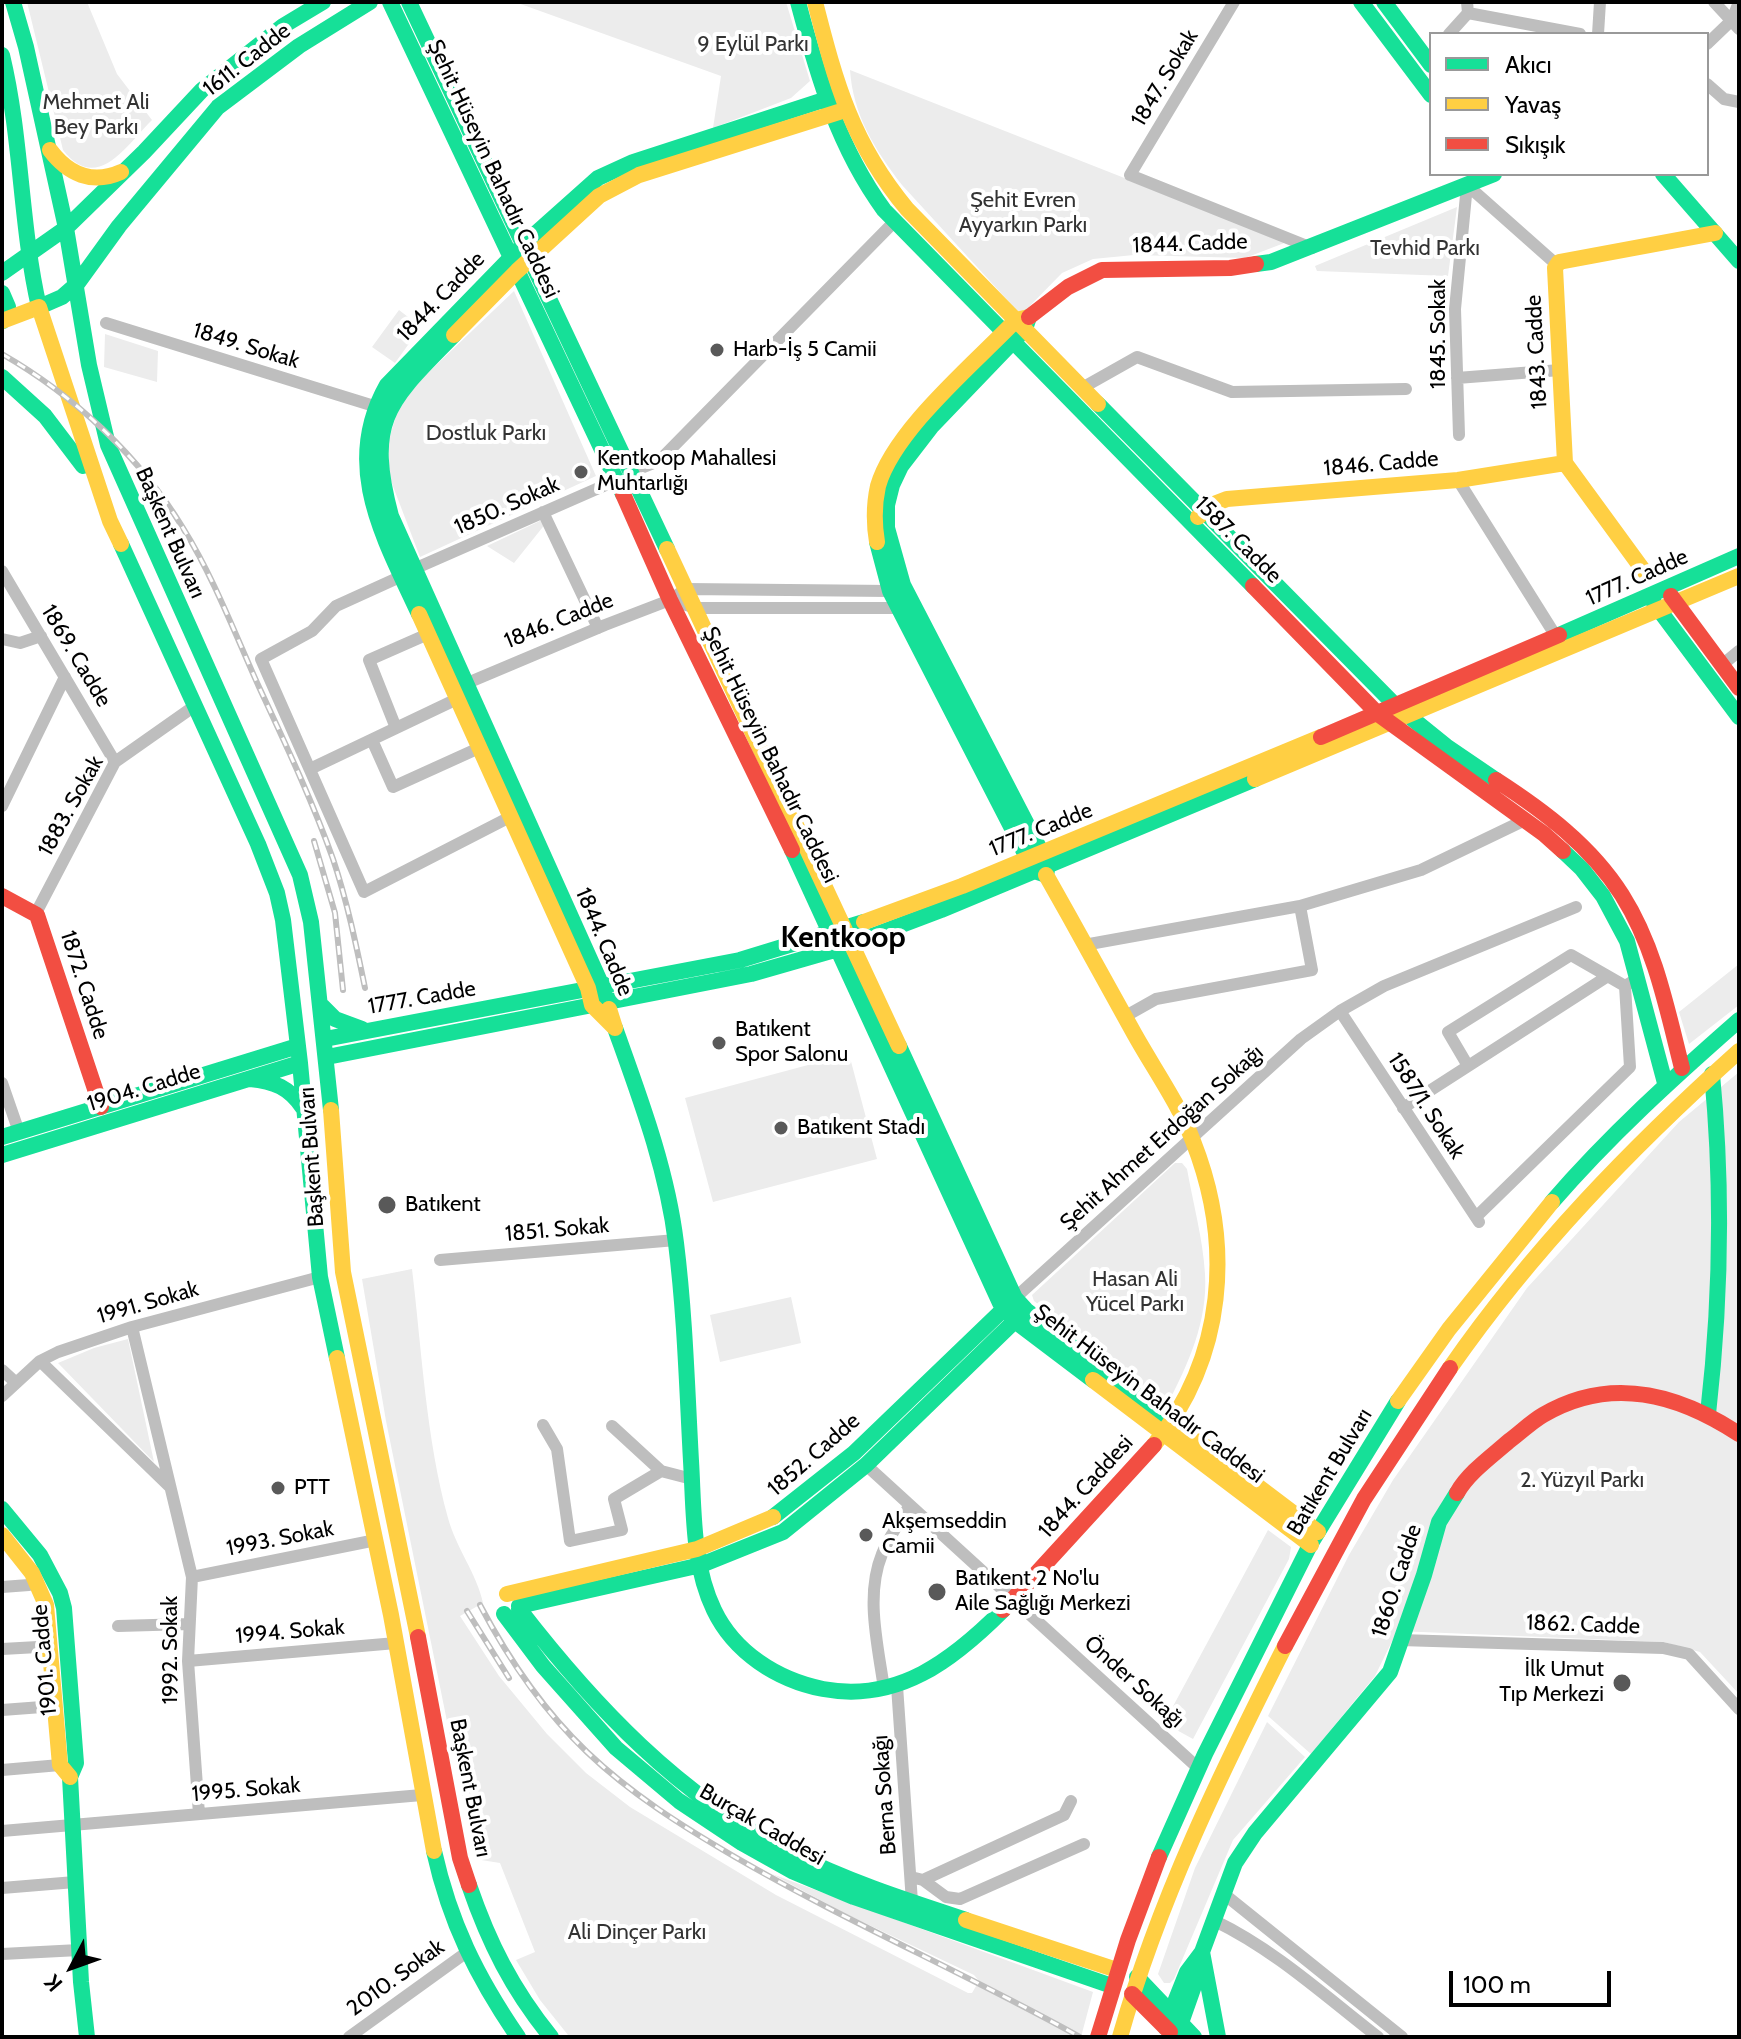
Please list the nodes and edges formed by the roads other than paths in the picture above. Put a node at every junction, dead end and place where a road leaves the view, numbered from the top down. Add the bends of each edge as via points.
1 (13, 2) edge
2 (323, 2) edge
3 (370, 2) edge
4 (390, 2) edge
5 (409, 2) edge
6 (798, 2) edge
7 (815, 2) edge
8 (1234, 2) edge
9 (1361, 2) edge
10 (1384, 2) edge
11 (1600, 2) edge
12 (1714, 2) edge
13 (1739, 2) edge
14 (1467, 8) edge
15 (1735, 24) edge
16 (1450, 32) edge
17 (1571, 32) edge
18 (1598, 32) edge
19 (1709, 43) edge
20 (2, 55) edge
21 (1429, 59) edge
22 (1709, 86) edge
23 (1429, 92) edge
24 (1739, 102) edge
25 (835, 105) junction
26 (47, 144) junction
27 (130, 166) junction
28 (1487, 176) edge
29 (1665, 176) edge
30 (1467, 185) junction
31 (894, 222) junction
32 (66, 228) junction
33 (1715, 233) junction
34 (1312, 248) junction
35 (527, 252) junction
36 (27, 256) junction
37 (1739, 261) edge
38 (514, 264) junction
39 (1556, 264) junction
40 (2, 273) edge
41 (77, 284) junction
42 (2, 293) edge
43 (39, 307) junction
44 (3, 321) edge
45 (1023, 322) junction
46 (106, 323) dead end
47 (1008, 337) junction
48 (1560, 370) junction
49 (2, 377) edge
50 (1457, 378) junction
51 (1082, 388) junction
52 (1406, 389) dead end
53 (374, 406) junction
54 (1459, 435) dead end
55 (1565, 463) junction
56 (624, 476) junction
57 (1458, 480) junction
58 (98, 490) junction
59 (543, 512) junction
60 (1197, 518) junction
61 (1739, 556) edge
62 (2, 571) edge
63 (408, 573) junction
64 (1646, 574) junction
65 (1739, 576) edge
66 (896, 588) junction
67 (1665, 588) junction
68 (686, 589) junction
69 (670, 600) junction
70 (1654, 603) junction
71 (1675, 603) junction
72 (905, 605) junction
73 (696, 608) junction
74 (598, 628) junction
75 (428, 634) junction
76 (41, 636) junction
77 (1557, 638) junction
78 (2, 640) edge
79 (1739, 651) edge
80 (1722, 665) junction
81 (65, 677) junction
82 (1739, 688) edge
83 (458, 691) junction
84 (196, 705) junction
85 (1402, 711) junction
86 (1739, 717) edge
87 (1383, 718) junction
88 (396, 728) junction
89 (372, 740) junction
90 (479, 748) junction
91 (115, 762) junction
92 (310, 769) junction
93 (3, 804) edge
94 (510, 817) junction
95 (1525, 820) junction
96 (1039, 865) junction
97 (2, 896) edge
98 (1300, 906) junction
99 (1576, 907) dead end
100 (36, 913) junction
101 (842, 939) junction
102 (1084, 945) junction
103 (1608, 976) junction
104 (1632, 982) junction
105 (595, 987) junction
106 (600, 1004) junction
107 (322, 1006) junction
108 (1340, 1011) junction
109 (1124, 1017) junction
110 (1739, 1020) edge
111 (615, 1028) joint
112 (367, 1030) junction
113 (325, 1039) junction
114 (1677, 1049) junction
115 (1739, 1051) edge
116 (1658, 1054) junction
117 (299, 1055) junction
118 (327, 1057) junction
119 (1468, 1066) junction
120 (1682, 1068) junction
121 (1712, 1074) junction
122 (250, 1079) junction
123 (2, 1083) edge
124 (1665, 1083) junction
125 (101, 1107) junction
126 (1403, 1108) junction
127 (304, 1111) junction
128 (19, 1132) junction
129 (2, 1137) edge
130 (1192, 1138) junction
131 (2, 1155) edge
132 (676, 1240) junction
133 (440, 1260) dead end
134 (320, 1277) junction
135 (1015, 1310) junction
136 (132, 1327) junction
137 (40, 1361) junction
138 (2, 1370) edge
139 (15, 1382) junction
140 (2, 1396) edge
141 (1708, 1414) junction
142 (543, 1425) dead end
143 (612, 1426) dead end
144 (1168, 1427) junction
145 (1739, 1434) edge
146 (866, 1465) junction
147 (661, 1471) junction
148 (692, 1479) junction
149 (171, 1487) junction
150 (910, 1505) junction
151 (2, 1509) edge
152 (2, 1535) edge
153 (1314, 1538) junction
154 (376, 1540) junction
155 (699, 1557) junction
156 (192, 1577) junction
157 (29, 1585) dead end
158 (2, 1587) edge
159 (1012, 1599) junction
160 (512, 1606) junction
161 (188, 1624) junction
162 (118, 1626) dead end
163 (1400, 1640) junction
164 (396, 1643) junction
165 (38, 1647) dead end
166 (2, 1649) edge
167 (188, 1661) junction
168 (891, 1687) junction
169 (42, 1707) dead end
170 (1739, 1709) edge
171 (2, 1710) edge
172 (1197, 1767) junction
173 (2, 1770) edge
174 (65, 1771) junction
175 (422, 1795) junction
176 (1071, 1801) dead end
177 (199, 1814) junction
178 (72, 1824) junction
179 (2, 1831) edge
180 (1084, 1844) dead end
181 (917, 1878) junction
182 (75, 1882) junction
183 (2, 1888) edge
184 (1224, 1894) junction
185 (912, 1902) junction
186 (1215, 1921) junction
187 (79, 1950) junction
188 (467, 1952) junction
189 (1202, 1952) junction
190 (2, 1954) edge
191 (1115, 1978) junction
192 (1134, 1985) junction
193 (1177, 2029) edge
194 (87, 2037) edge
195 (349, 2037) edge
196 (518, 2037) edge
197 (551, 2037) edge
198 (1098, 2037) edge
199 (1120, 2037) edge
200 (1218, 2037) edge
201 (1378, 2037) edge
202 (1402, 2037) edge

1 - 26 street
2 - 27 street, 1611. Cadde via 285,24 207,85
3 - 41 street, 1611. Cadde via 299,46 218,107
4 - 38 street, Şehit Hüseyin Bahadır Caddesi
5 - 35 street, Şehit Hüseyin Bahadır Caddesi
6 - 25 street, 1587. Cadde
7 - 25 street, 1587. Cadde
8 - 34 street, 1847. Sokak via 1130,175
9 - 23 street
10 - 21 street
11 - 18 street
12 - 15 street
13 - 15 street
14 - 16 street
14 - 17 street
15 - 19 street
20 - 36 street via 23,185
22 - 24 street via 1724,99
25 - 31 street, 1587. Cadde via 854,168
25 - 35 street, 1844. Cadde via 609,172 576,195
25 - 45 street, 1587. Cadde via 896,197
26 - 27 street via 67,169 87,178 106,179
26 - 32 street
27 - 32 street, 1611. Cadde
28 - 30 street, 1844. Cadde
29 - 33 street
30 - 34 street, 1844. Cadde
30 - 39 street
30 - 50 street, 1845. Sokak via 1455,309
31 - 47 street, 1587. Cadde
31 - 56 street, 1850. Sokak via 659,461
32 - 36 street, 1611. Cadde
32 - 41 street, Başkent Bulvarı
33 - 37 street
33 - 39 street, 1843. Cadde
34 - 45 street, 1844. Cadde via 1251,266 1102,270 1068,287
35 - 38 street, 1844. Cadde
35 - 56 street, Şehit Hüseyin Bahadır Caddesi
36 - 40 street, 1611. Cadde
36 - 43 street, Başkent Bulvarı
38 - 53 street, 1844. Cadde via 399,373
38 - 56 street, Şehit Hüseyin Bahadır Caddesi
38 - 63 street, 1844. Cadde via 407,383 385,418 379,449 382,483
39 - 48 street, 1843. Cadde
41 - 43 street
41 - 107 street, Başkent Bulvarı via 91,382 108,445 293,856 308,906
42 - 44 street via 8,307
43 - 44 street
43 - 58 street, Başkent Bulvarı
45 - 47 street, 1844. Cadde
45 - 51 street, 1587. Cadde
46 - 53 street, 1849. Sokak
47 - 60 street, 1587. Cadde
47 - 66 street, 1844. Cadde via 907,433 887,463 876,496 875,525 879,554
48 - 50 street
48 - 55 street, 1843. Cadde
49 - 58 street via 45,416
50 - 54 street, 1845. Sokak
51 - 52 street via 1137,357 1232,392
51 - 60 street, 1587. Cadde
53 - 63 street, 1844. Cadde via 367,428 367,479 375,511
55 - 57 street, 1846. Cadde
55 - 64 street
56 - 59 street, 1850. Sokak
56 - 68 street, Şehit Hüseyin Bahadır Caddesi
56 - 69 street, Şehit Hüseyin Bahadır Caddesi
57 - 60 street, 1846. Cadde via 1227,499
57 - 77 street
58 - 84 street, Başkent Bulvarı
59 - 63 street, 1850. Sokak
59 - 74 street
60 - 85 street, 1587. Cadde
60 - 87 street, 1587. Cadde
61 - 67 street, 1777. Cadde
62 - 76 street, 1869. Cadde
63 - 75 street, 1844. Cadde
63 - 83 street, 1844. Cadde
63 - 92 street, 1850. Sokak via 336,606 312,631 261,659
64 - 67 street
64 - 70 street
65 - 71 street, 1777. Cadde
66 - 68 street
66 - 72 street, 1844. Cadde
67 - 70 street, 1777. Cadde
67 - 71 street
68 - 69 street, 1846. Cadde
68 - 73 street, Şehit Hüseyin Bahadır Caddesi
69 - 73 street
69 - 74 street, 1846. Cadde
69 - 101 street, Şehit Hüseyin Bahadır Caddesi
70 - 71 street, 1777. Cadde
70 - 77 street, 1777. Cadde
70 - 85 street, 1777. Cadde
70 - 86 street
71 - 80 street
72 - 73 street
72 - 96 street, 1844. Cadde
73 - 101 street, Şehit Hüseyin Bahadır Caddesi
74 - 83 street, 1846. Cadde
75 - 83 street, 1844. Cadde
75 - 88 street via 369,660
76 - 78 street via 20,643
76 - 81 street, 1869. Cadde
77 - 85 street, 1777. Cadde
79 - 80 street
80 - 82 street
81 - 91 street, 1869. Cadde
81 - 93 street
83 - 88 street, 1846. Cadde
83 - 90 street, 1844. Cadde
83 - 105 street, 1844. Cadde
84 - 91 street, 1883. Sokak
84 - 117 street, Başkent Bulvarı via 277,893
85 - 87 street, 1777. Cadde
85 - 114 street, 1587. Cadde via 1555,822 1608,875 1652,955
87 - 95 street, 1587. Cadde
87 - 96 street, 1777. Cadde
88 - 89 street, 1846. Cadde
89 - 90 street via 393,787
89 - 92 street, 1846. Cadde
90 - 94 street, 1844. Cadde
91 - 100 street, 1883. Sokak
92 - 94 street via 364,892
94 - 105 street, 1844. Cadde
95 - 98 street via 1421,870
95 - 104 street, 1587. Cadde via 1598,889 1622,930
96 - 101 street, 1777. Cadde
96 - 102 street, 1844. Caddesi
97 - 100 street, 1872. Cadde
98 - 102 street
98 - 109 street via 1312,970 1156,999
99 - 108 street, Şehit Ahmet Erdoğan Sokağı via 1384,986
100 - 125 street, 1872. Cadde
101 - 105 street, 1777. Cadde
101 - 106 street, 1777. Cadde via 751,974
101 - 135 street, Şehit Hüseyin Bahadır Caddesi
102 - 109 street, 1844. Caddesi
103 - 104 street
103 - 119 street
103 - 119 street via 1571,955 1448,1032
104 - 116 street, 1587. Cadde
104 - 126 street, 1587/1. Sokak via 1630,1067 1478,1220
105 - 106 street, 1844. Cadde
105 - 112 street, 1777. Cadde
106 - 111 street, 1844. Cadde
106 - 118 street, 1777. Cadde
107 - 112 street via 335,1019
107 - 113 street, Başkent Bulvarı
108 - 126 street, 1587/1. Sokak
108 - 130 street, Şehit Ahmet Erdoğan Sokağı via 1301,1039
109 - 130 street, 1844. Caddesi
110 - 120 street, Batıkent Bulvarı
111 - 132 street, 1844. Caddesi via 658,1151
112 - 113 street, 1777. Cadde
113 - 117 street, 1777. Cadde
113 - 118 street, Başkent Bulvarı
114 - 116 street via 1669,1061
114 - 120 street, 1587. Cadde
115 - 121 street, Batıkent Bulvarı
116 - 124 street, 1587. Cadde
117 - 118 street, 1777. Cadde
117 - 122 street, 1904. Cadde
117 - 125 street, 1904. Cadde
117 - 127 street, Başkent Bulvarı
118 - 197 street, Başkent Bulvarı via 343,1272 460,1858 500,1964
119 - 126 street
120 - 124 street, Batıkent Bulvarı
121 - 141 street via 1722,1227
121 - 192 street, Batıkent Bulvarı via 1592,1192 1527,1265 1411,1426 1322,1573 1216,1781
122 - 127 street via 282,1084
122 - 131 street, 1904. Cadde
123 - 128 street
124 - 153 street, Batıkent Bulvarı via 1509,1250 1399,1401
125 - 128 street, 1904. Cadde
127 - 134 street, Başkent Bulvarı
128 - 129 street, 1904. Cadde
130 - 135 street, Şehit Ahmet Erdoğan Sokağı
130 - 144 street, 1844. Caddesi via 1211,1204 1215,1302 1200,1371
132 - 133 street, 1851. Sokak
132 - 148 street, 1844. Caddesi
134 - 136 street, 1991. Sokak
134 - 154 street, Başkent Bulvarı
135 - 144 street, Şehit Hüseyin Bahadır Caddesi
135 - 146 street, 1852. Cadde
135 - 155 street, 1852. Cadde via 787,1510
136 - 137 street, 1991. Sokak
136 - 149 street, 1992. Sokak
137 - 139 street, 1991. Sokak
137 - 149 street
138 - 139 street
139 - 140 street, 1991. Sokak
141 - 145 street, 1860. Cadde
141 - 163 street, 1860. Cadde via 1661,1396 1614,1393 1566,1403 1541,1416 1473,1473 1448,1503
142 - 147 street via 557,1449 570,1541 622,1530 614,1499
143 - 147 street
144 - 153 street, Şehit Hüseyin Bahadır Caddesi
144 - 159 street, 1844. Caddesi
146 - 150 street, Önder Sokağı
146 - 155 street, 1852. Cadde via 783,1532
147 - 148 street
148 - 155 street, 1844. Caddesi
149 - 156 street, 1992. Sokak
150 - 159 street, Önder Sokağı
150 - 168 street, Berna Sokağı via 881,1557 876,1581 874,1622
151 - 174 street, 1901. Cadde via 45,1560 62,1596 76,1763
152 - 174 street, 1901. Cadde via 35,1576 47,1605
153 - 172 street, Batıkent Bulvarı
154 - 156 street, 1993. Sokak
154 - 164 street, Başkent Bulvarı
155 - 160 street, 1852. Cadde
155 - 168 street, 1844. Caddesi via 722,1625 765,1666 826,1689
156 - 161 street, 1992. Sokak
157 - 158 street
159 - 168 street, 1844. Caddesi via 957,1651
159 - 172 street, Önder Sokağı
160 - 185 street, Burçak Caddesi via 595,1704 684,1785 797,1856
160 - 191 street, Burçak Caddesi via 568,1696 628,1760 742,1843 854,1897
161 - 162 street
161 - 167 street, 1992. Sokak
163 - 170 street, 1862. Cadde via 1663,1648 1689,1654
163 - 184 street, 1860. Cadde via 1382,1683 1242,1850
164 - 167 street, 1994. Sokak
164 - 175 street, Başkent Bulvarı
165 - 166 street
167 - 177 street, 1992. Sokak
168 - 181 street, Berna Sokağı
169 - 171 street
172 - 191 street, Batıkent Bulvarı
173 - 174 street
174 - 178 street, 1901. Cadde
175 - 177 street, 1995. Sokak
175 - 188 street, Başkent Bulvarı via 448,1907
176 - 181 street via 1064,1815
177 - 178 street, 1995. Sokak
178 - 179 street, 1995. Sokak
178 - 182 street, 1901. Cadde
180 - 181 street via 960,1899 946,1897
181 - 185 street, Berna Sokağı
182 - 183 street
182 - 187 street, 1901. Cadde
184 - 186 street, 1860. Cadde
184 - 202 street
185 - 191 street, Burçak Caddesi
186 - 189 street, 1860. Cadde
186 - 201 street via 1281,1960
187 - 190 street
187 - 194 street, 1901. Cadde
188 - 195 street, 2010. Sokak
188 - 196 street, Başkent Bulvarı
189 - 193 street, 1860. Cadde
189 - 200 street
191 - 192 street
191 - 198 street, Batıkent Bulvarı
192 - 193 street
192 - 199 street, Batıkent Bulvarı

